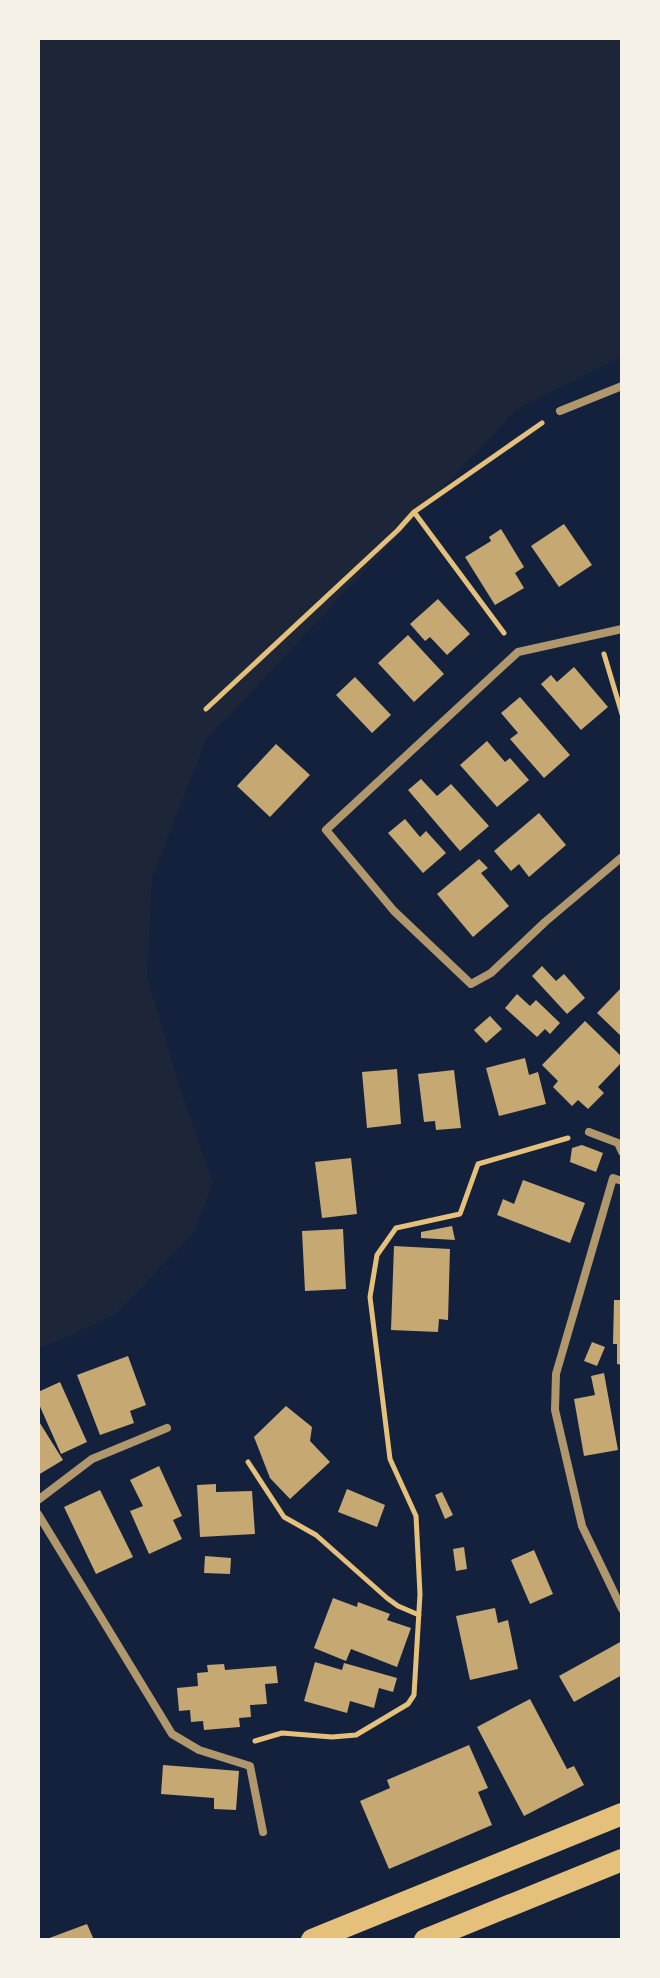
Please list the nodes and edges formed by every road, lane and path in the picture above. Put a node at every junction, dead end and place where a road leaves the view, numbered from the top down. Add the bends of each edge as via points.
1 (622, 386) edge
2 (560, 411) joint
3 (414, 512) junction
4 (622, 629) edge
5 (598, 634) junction
6 (518, 652) junction
7 (206, 709) dead end
8 (622, 714) edge
9 (622, 857) edge
10 (589, 1132) joint
11 (622, 1152) edge
12 (622, 1181) edge
13 (167, 1428) dead end
14 (248, 1462) dead end
15 (38, 1500) edge
16 (38, 1514) edge
17 (622, 1609) edge
18 (419, 1615) junction
19 (229, 1760) junction
20 (622, 1814) edge
21 (263, 1832) dead end
22 (622, 1860) edge
23 (312, 1940) edge
24 (425, 1940) edge

1 - 2 street
2 - 3 path
3 - 6 path
3 - 7 path
4 - 5 street
5 - 6 street
5 - 8 path
6 - 9 street via 326,830 394,911 471,984 491,973
10 - 11 street via 618,1143
10 - 18 path via 478,1164 460,1214 396,1228 377,1255 370,1297 375,1343 390,1459 416,1516
12 - 17 street via 613,1178 593,1244 556,1374 555,1410 582,1526
13 - 15 street via 92,1459
14 - 18 path via 284,1517 316,1535 398,1606
16 - 19 street via 172,1734
18 - 19 path via 414,1695 408,1704 356,1735 282,1733 256,1741
19 - 21 street via 250,1766
20 - 23 highway
22 - 24 highway

